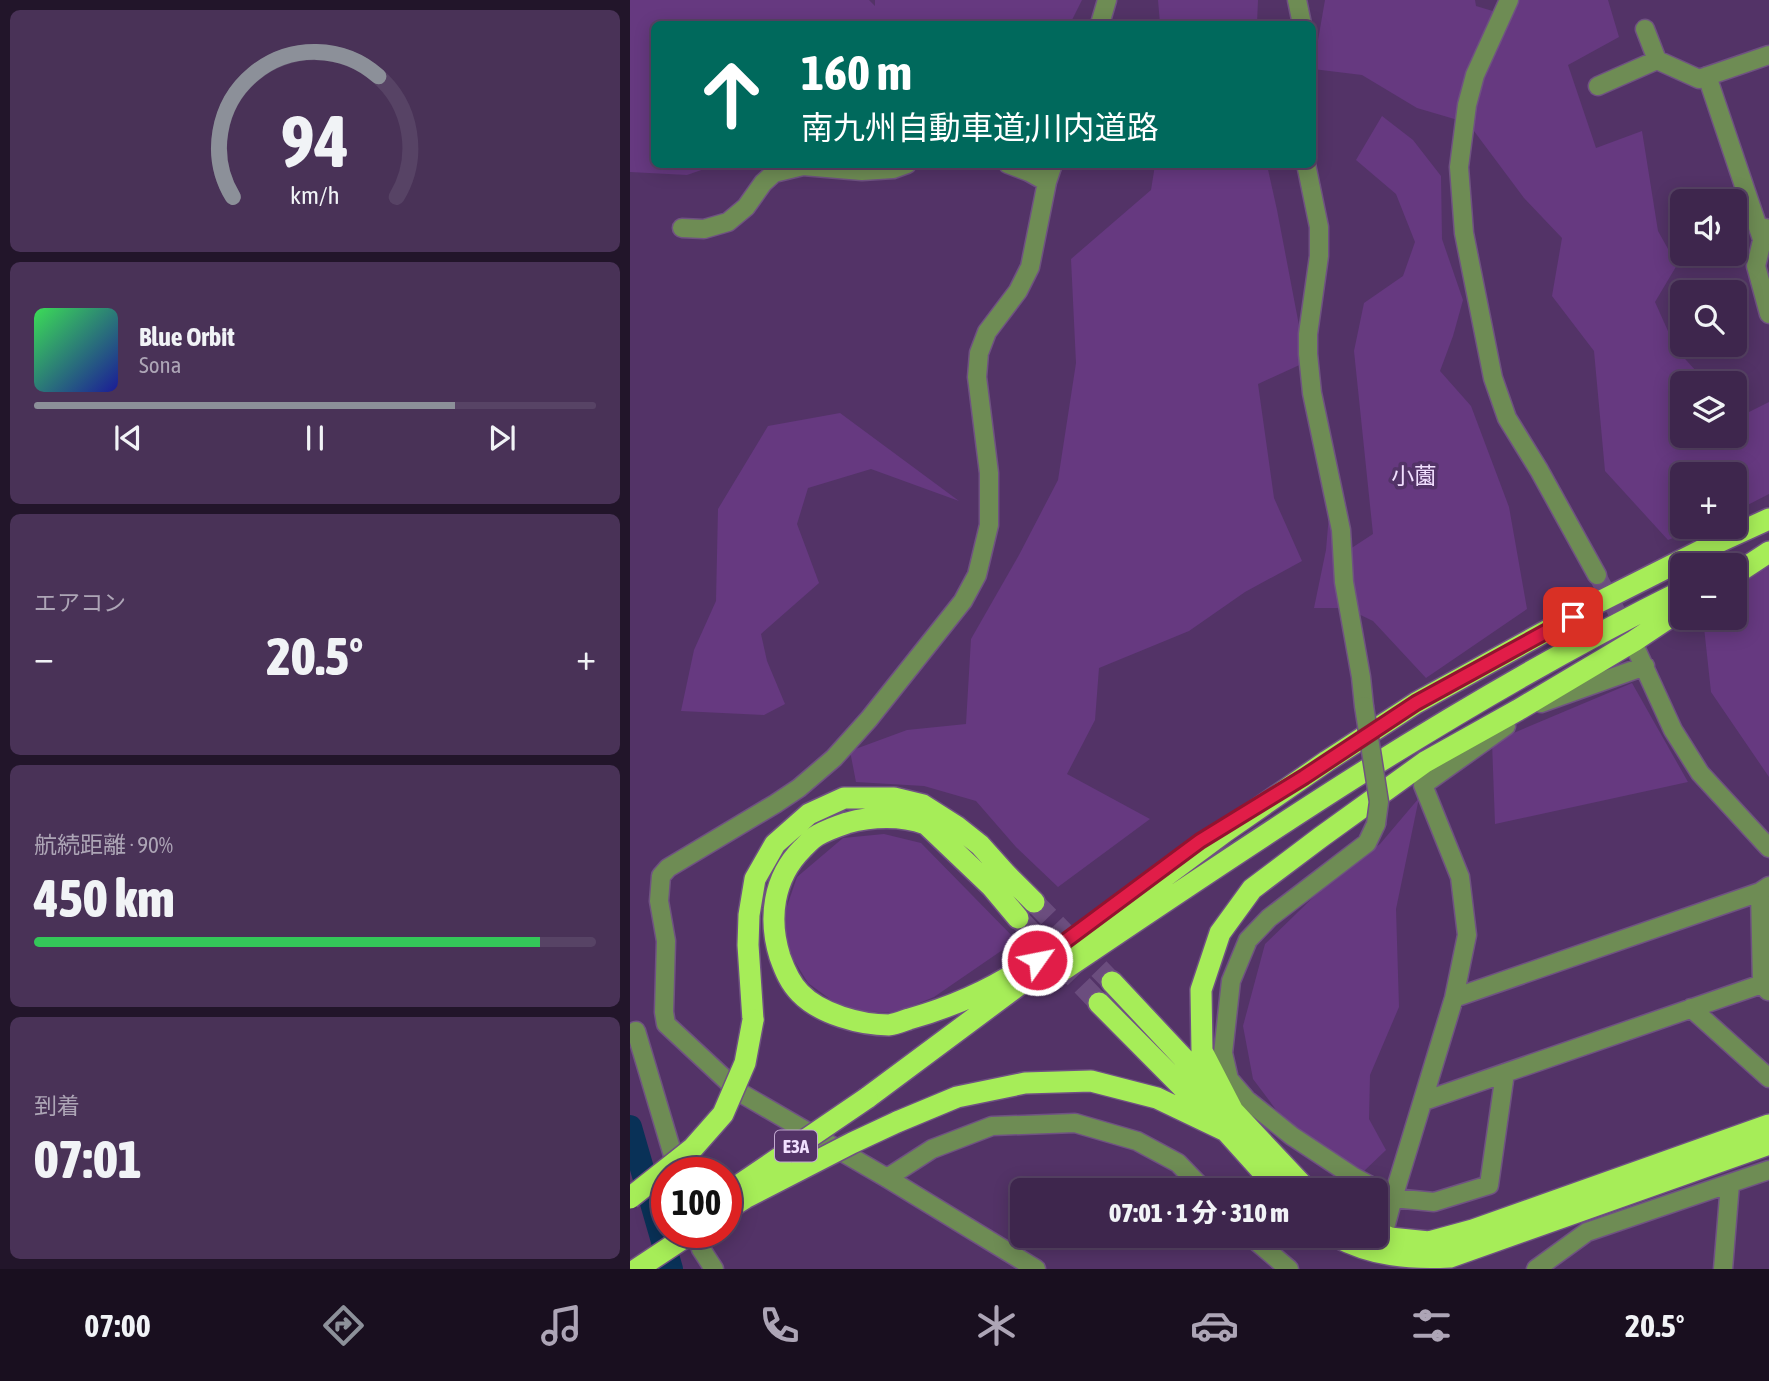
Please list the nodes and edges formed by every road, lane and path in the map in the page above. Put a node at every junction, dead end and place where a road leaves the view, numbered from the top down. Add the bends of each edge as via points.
1 (1107, 0) edge
2 (1297, 0) edge
3 (1509, 0) edge
4 (1101, 21) edge
5 (1301, 21) edge
6 (1645, 29) dead end
7 (1769, 55) edge
8 (1657, 60) junction
9 (1707, 76) junction
10 (1598, 86) dead end
11 (795, 168) edge
12 (827, 168) edge
13 (896, 168) edge
14 (1018, 168) edge
15 (1052, 168) edge
16 (1307, 168) edge
17 (1047, 182) junction
18 (682, 228) dead end
19 (1766, 231) edge
20 (1769, 314) edge
21 (1769, 519) edge
22 (1769, 551) edge
23 (1747, 560) edge
24 (1747, 566) edge
25 (1597, 575) tunnel mouth
26 (1670, 597) edge
27 (1670, 617) edge
28 (1636, 649) tunnel mouth
29 (1645, 666) junction
30 (1304, 777) junction
31 (1769, 848) edge
32 (1765, 889) edge
33 (1034, 902) tunnel mouth
34 (1018, 918) tunnel mouth
35 (1112, 982) tunnel mouth
36 (1766, 988) edge
37 (1454, 998) junction
38 (1099, 1003) tunnel mouth
39 (1691, 1007) junction
40 (666, 1024) junction
41 (633, 1032) edge
42 (1505, 1073) junction
43 (1769, 1078) edge
44 (867, 1098) junction
45 (1424, 1101) junction
46 (1230, 1122) junction
47 (1769, 1125) edge
48 (1769, 1143) edge
49 (673, 1157) edge
50 (1769, 1170) edge
51 (887, 1178) junction
52 (1192, 1178) edge
53 (1270, 1178) edge
54 (1293, 1178) edge
55 (742, 1183) edge
56 (1730, 1184) junction
57 (630, 1198) edge
58 (1393, 1198) junction
59 (742, 1200) edge
60 (1388, 1210) edge
61 (1388, 1236) edge
62 (651, 1245) edge
63 (669, 1248) edge
64 (700, 1248) edge
65 (1264, 1248) edge
66 (1366, 1248) edge
67 (630, 1259) edge
68 (636, 1269) edge
69 (713, 1269) edge
70 (1036, 1269) edge
71 (1289, 1269) edge
72 (1536, 1269) edge
73 (1723, 1269) edge

1 - 4 street
2 - 5 street
3 - 25 street via 1466,105 1459,167 1464,233 1493,378 1507,418
6 - 8 street
7 - 9 street
8 - 9 street via 1699,79
8 - 10 street
9 - 19 street
11 - 18 street via 774,173 728,222 704,229
12 - 13 street
14 - 17 street
15 - 17 street
16 - 58 street, bridge via 1320,227 1308,334 1312,393 1340,530 1379,802 1377,824 1367,843 1269,918 1248,940 1231,981 1223,1053 1229,1079 1247,1100 1292,1136
17 - 40 street via 1030,267 987,332 979,353 989,525 977,575 963,601 834,758 799,788 661,876
19 - 20 street via 1756,266
21 - 30 highway, E3A via 1639,582 1428,696
22 - 23 highway
22 - 24 highway
26 - 44 highway, E3A via 1536,668 1349,781
27 - 46 highway via 1425,762 1252,889 1220,933 1201,990 1202,1052
28 - 29 street
29 - 31 street via 1673,730 1700,773
29 - 37 street via 1534,706 1423,785 1460,877 1467,935
30 - 34 highway via 1200,841 1014,974 924,1015 890,1025 845,1019 818,1006 786,975 774,939 776,891 792,860 816,835 866,818 926,824
30 - 44 highway, E3A
32 - 36 street
32 - 37 street
33 - 57 highway, bridge via 980,845 923,805 894,797 844,798 809,814 775,844 755,879 748,944 753,1020 745,1063 723,1114 693,1148
35 - 46 highway
36 - 39 street
37 - 45 street
38 - 46 highway
39 - 42 street
39 - 43 street
40 - 41 street
40 - 51 street via 738,1092
41 - 49 street
42 - 45 street
42 - 58 street via 1489,1185 1434,1202
44 - 55 highway, E3A, bridge
45 - 58 street
46 - 53 highway
46 - 54 highway
46 - 59 highway, bridge via 1091,1081 1025,1083 957,1097 852,1143
47 - 61 highway via 1473,1230 1429,1242
48 - 66 highway via 1450,1256 1418,1258
50 - 56 street
51 - 52 street via 932,1149 992,1126 1074,1123 1137,1141 1178,1163
51 - 70 street
56 - 72 street via 1587,1232
56 - 73 street
58 - 60 street
62 - 67 highway
63 - 68 highway
64 - 69 street
65 - 71 street

